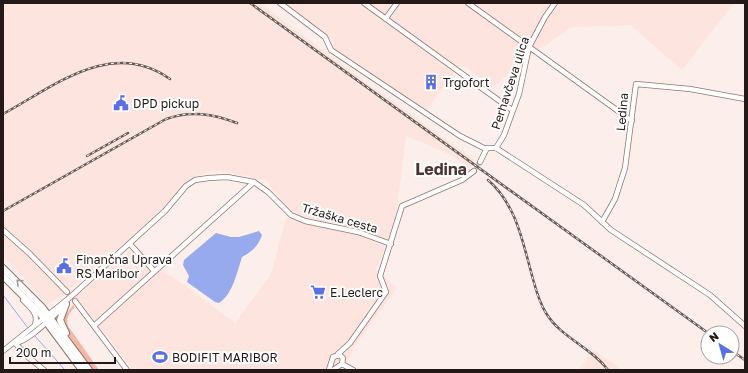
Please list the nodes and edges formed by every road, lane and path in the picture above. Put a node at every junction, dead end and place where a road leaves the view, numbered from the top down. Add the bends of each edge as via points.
1 (280, 3) edge
2 (364, 3) edge
3 (397, 3) edge
4 (468, 3) edge
5 (555, 3) edge
6 (386, 18) junction
7 (529, 48) junction
8 (745, 99) edge
9 (512, 110) junction
10 (632, 121) junction
11 (496, 148) junction
12 (486, 149) junction
13 (480, 162) tunnel mouth
14 (474, 171) tunnel mouth
15 (254, 182) junction
16 (602, 222) junction
17 (3, 230) edge
18 (130, 244) junction
19 (391, 244) junction
20 (3, 268) edge
21 (154, 271) junction
22 (3, 276) edge
23 (16, 289) junction
24 (67, 292) dead end
25 (67, 302) junction
26 (75, 302) dead end
27 (47, 318) junction
28 (95, 325) junction
29 (745, 326) edge
30 (35, 327) junction
31 (15, 343) junction
32 (350, 343) junction
33 (70, 344) junction
34 (3, 351) edge
35 (338, 354) junction
36 (343, 358) junction
37 (332, 362) junction
38 (342, 364) junction
39 (335, 368) edge
40 (44, 370) edge
41 (82, 370) edge
42 (89, 370) edge
43 (127, 370) edge
44 (329, 370) edge
45 (352, 370) edge

1 - 12 street via 323,36 331,50 460,136
2 - 6 street
3 - 6 street
4 - 7 street
5 - 7 street, Perhavčeva ulica
6 - 9 street
7 - 9 street, Perhavčeva ulica
7 - 10 street
8 - 10 street, Ledina via 638,83 634,88
9 - 11 street, Perhavčeva ulica via 501,142
10 - 16 street, Ledina via 625,168 615,199
11 - 12 street
11 - 16 street via 584,204
12 - 13 street
14 - 19 street via 462,180 404,204
15 - 18 street, Tržaška cesta via 227,177 196,180 186,186 166,211
15 - 19 street, Tržaška cesta via 291,215 358,232
15 - 21 street
16 - 29 street via 624,240 710,296
17 - 24 street
18 - 21 street
18 - 25 street, Tržaška cesta, bridge
19 - 32 street, Tržaška cesta via 380,276 386,292
27 -> 20 main road via 26,289
21 - 28 street
22 - 23 main road
23 - 27 main road
23 - 30 street via 36,316
25 - 27 street, Tržaška cesta
25 - 33 main road via 60,320
26 - 28 street
27 - 30 street, Tržaška cesta
27 - 33 main road
27 - 41 main road
28 - 43 street
30 - 31 street, Tržaška cesta via 20,342
31 - 34 street, Tržaška cesta
31 - 40 street via 28,358
32 - 35 street
32 - 36 street
33 - 42 main road
35 - 36 street
35 - 37 street via 332,357
36 - 38 street
37 - 39 street
37 - 44 street
38 - 39 street
38 - 45 street

